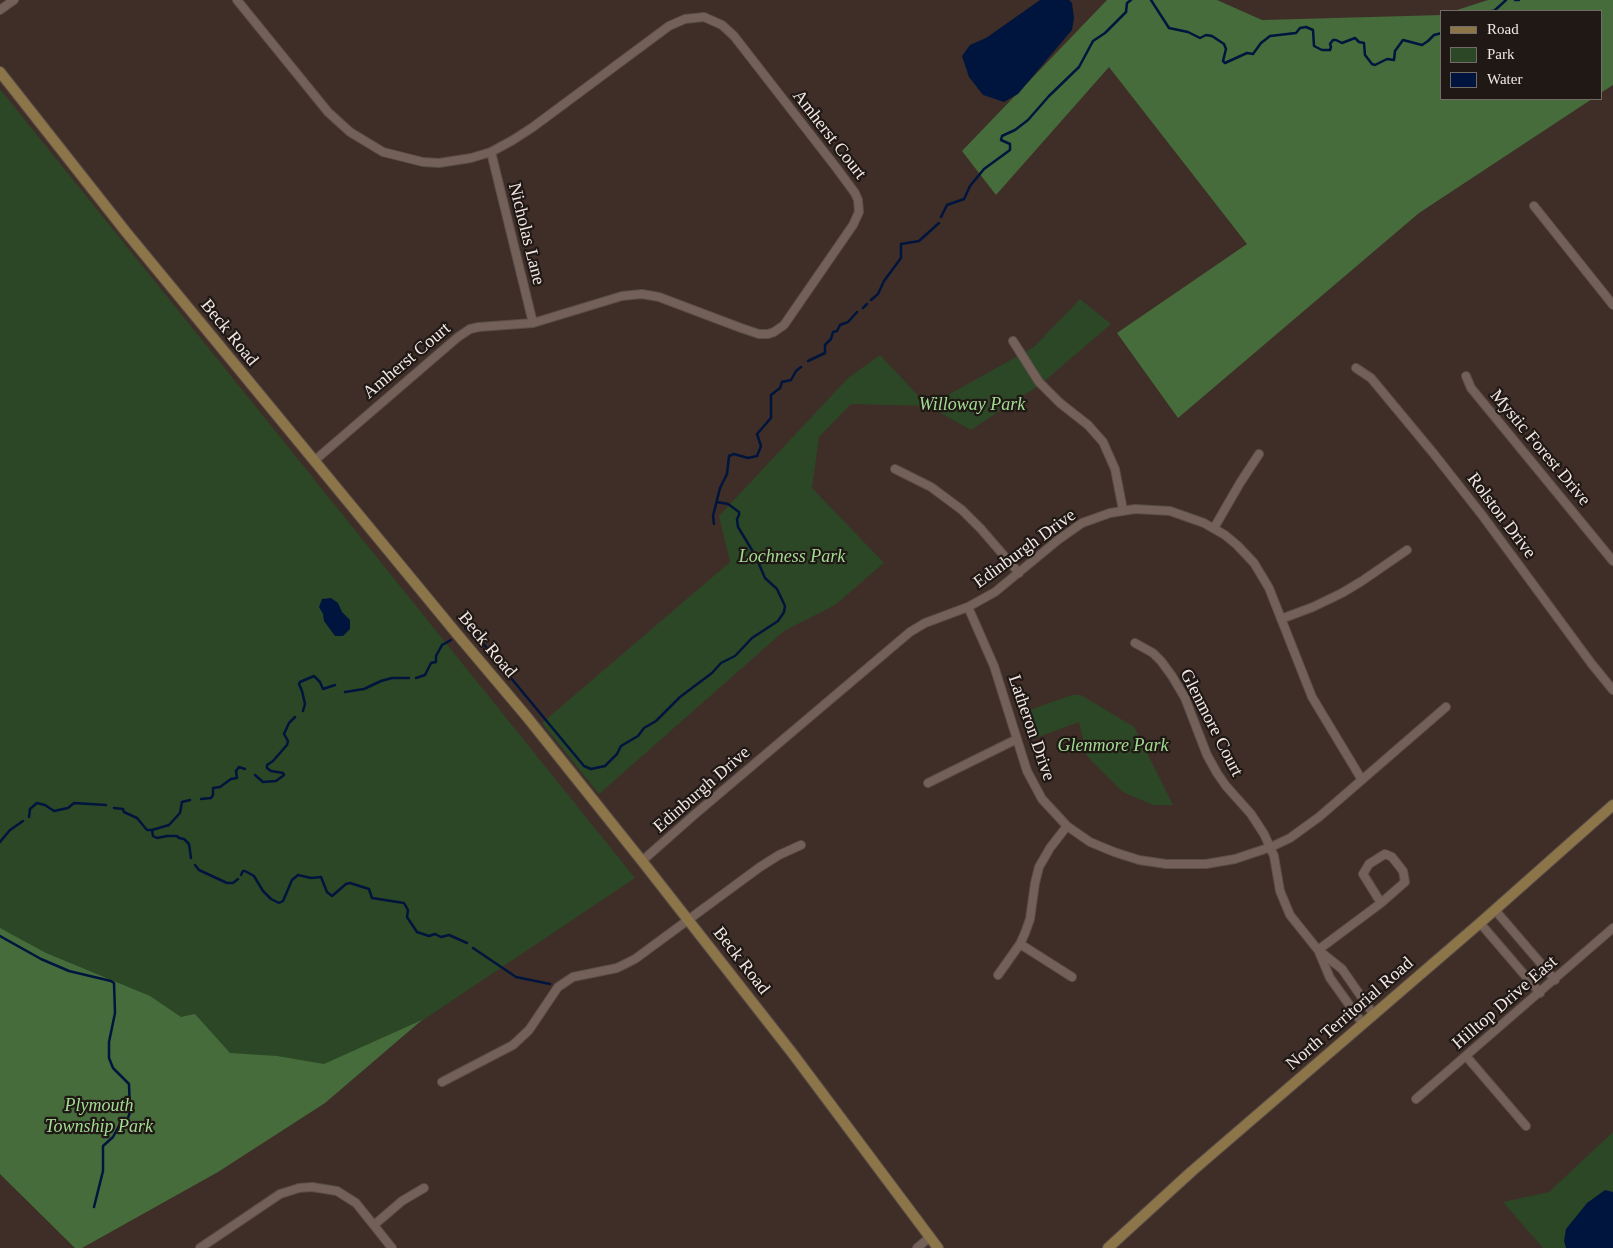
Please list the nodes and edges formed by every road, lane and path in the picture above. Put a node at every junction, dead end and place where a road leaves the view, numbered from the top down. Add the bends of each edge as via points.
1 (14, 0) edge
2 (237, 0) edge
3 (0, 10) edge
4 (0, 72) edge
5 (491, 152) junction
6 (1534, 206) dead end
7 (1613, 305) edge
8 (533, 323) junction
9 (1013, 341) dead end
10 (1356, 368) dead end
11 (1466, 376) dead end
12 (1259, 454) dead end
13 (314, 461) junction
14 (895, 468) dead end
15 (1122, 510) junction
16 (1214, 528) junction
17 (1407, 550) dead end
18 (1613, 560) edge
19 (1019, 573) junction
20 (968, 607) junction
21 (1281, 619) junction
22 (1135, 643) dead end
23 (1613, 690) edge
24 (1446, 708) dead end
25 (1017, 740) junction
26 (1362, 780) junction
27 (928, 783) dead end
28 (1613, 805) edge
29 (1067, 826) junction
30 (801, 845) dead end
31 (1271, 848) junction
32 (642, 861) junction
33 (1381, 903) junction
34 (1495, 910) junction
35 (689, 920) junction
36 (1480, 923) junction
37 (1612, 932) edge
38 (1020, 944) junction
39 (1318, 950) junction
40 (998, 975) dead end
41 (1072, 977) dead end
42 (1555, 980) junction
43 (1540, 993) junction
44 (1374, 1015) junction
45 (1363, 1024) junction
46 (1466, 1056) junction
47 (442, 1082) dead end
48 (1416, 1100) dead end
49 (1526, 1126) dead end
50 (424, 1188) dead end
51 (374, 1225) junction
52 (930, 1237) junction
53 (200, 1248) edge
54 (392, 1248) edge
55 (917, 1248) edge
56 (938, 1248) edge
57 (1108, 1248) edge

1 - 3 street
2 - 5 street, Amherst Court via 328,112 369,145 391,155 423,162 452,162
4 - 13 main road, Beck Road
5 - 8 street, Nicholas Lane
5 - 8 street, Amherst Court via 533,127 669,26 685,19 704,17 722,25 734,36 858,200 859,212 853,225 784,325 774,332 750,331 659,297 642,294 622,296
6 - 7 street
8 - 13 street, Amherst Court via 478,327 463,333
9 - 15 street via 1041,384 1103,442 1115,469
10 - 23 street, Rolston Drive via 1371,378 1446,469
11 - 18 street, Mystic Forest Drive via 1470,388
12 - 16 street
13 - 32 main road, Beck Road
14 - 19 street via 931,487 962,510
15 - 16 street, Edinburgh Drive via 1170,511
15 - 19 street, Edinburgh Drive via 1073,529
16 - 21 street, Edinburgh Drive via 1254,563 1269,588
17 - 21 street via 1342,593
19 - 20 street, Edinburgh Drive
20 - 25 street, Latheron Drive via 994,666
20 - 32 street, Edinburgh Drive via 910,632
21 - 26 street, Edinburgh Drive via 1312,697
22 - 31 street, Glenmore Court via 1153,653 1172,676 1185,698 1217,773 1251,814
24 - 26 street, Latheron Drive
25 - 27 street
25 - 29 street, Latheron Drive via 1036,790
26 - 31 street, Latheron Drive via 1311,824
28 - 34 main road, North Territorial Road
29 - 31 street, Latheron Drive via 1090,842 1114,852 1166,864 1222,862
29 - 38 street via 1039,867 1030,919
30 - 35 street via 760,867
31 - 39 street, Glenmore Court via 1283,901
32 - 35 main road, Beck Road
33 - 33 street via 1405,882 1404,871 1385,854 1369,864 1363,874
33 - 39 street
34 - 36 main road, North Territorial Road
34 - 42 street
35 - 47 street via 635,959 616,968 573,977 558,987 529,1030 514,1045
35 - 52 main road, Beck Road
36 - 43 street
36 - 44 main road, North Territorial Road
37 - 42 street, Hilltop Drive East
38 - 40 street
38 - 41 street
39 - 44 street via 1342,969
39 - 45 street via 1330,978
42 - 43 street, Hilltop Drive East
43 - 46 street, Hilltop Drive East
44 - 45 main road, North Territorial Road
45 - 57 main road, North Territorial Road via 1190,1172
46 - 48 street, Hilltop Drive East
46 - 49 street
50 - 51 street via 402,1201
51 - 53 street via 363,1210 346,1196 324,1188 300,1188 274,1198
51 - 54 street
52 - 55 street
52 - 56 main road, Beck Road

